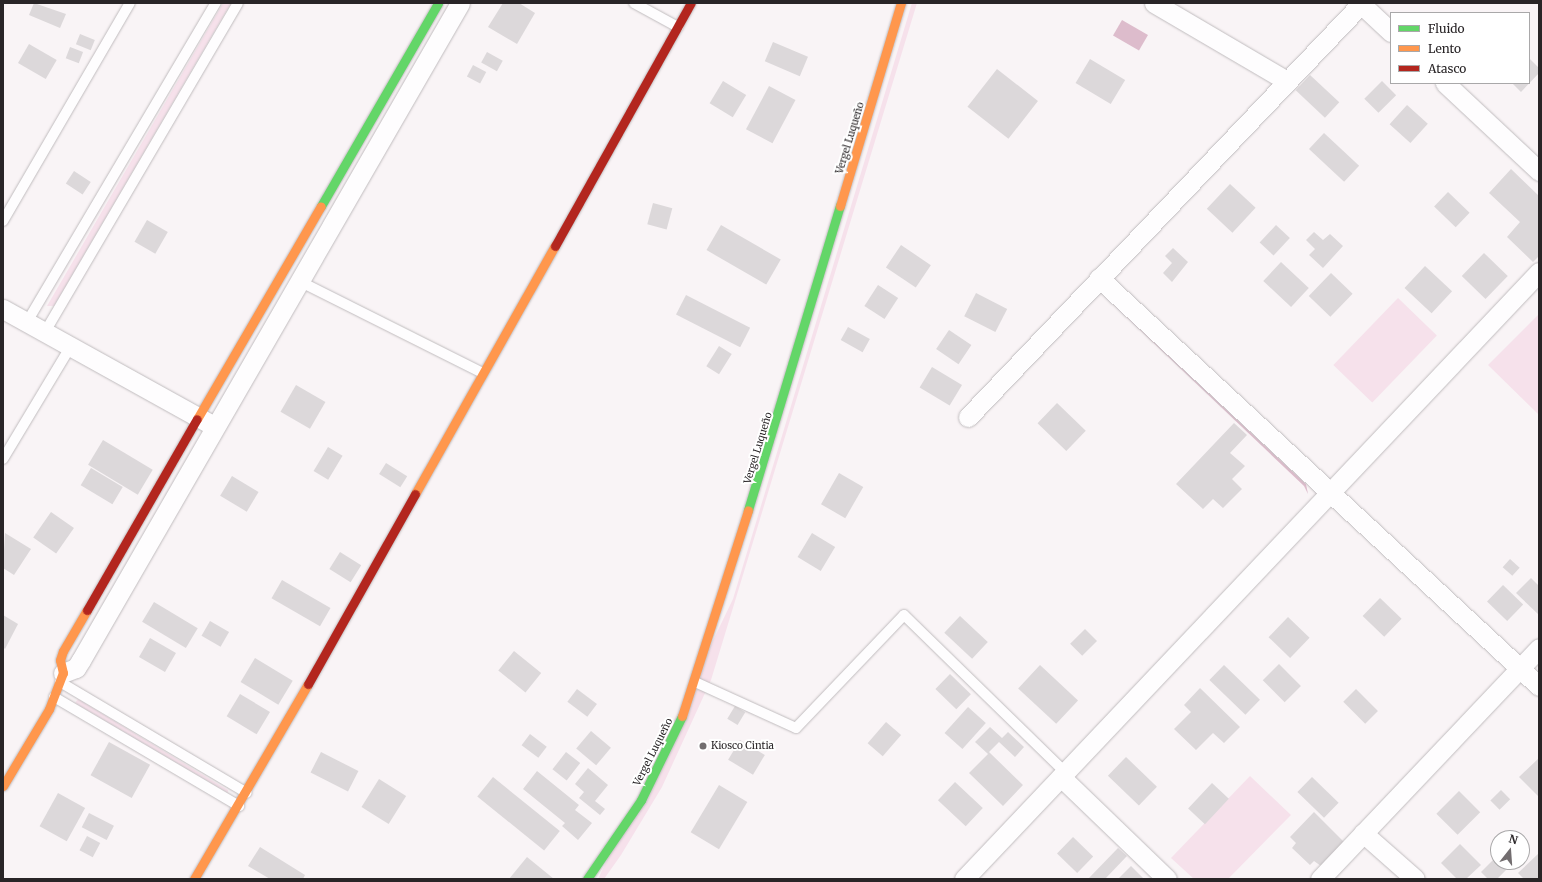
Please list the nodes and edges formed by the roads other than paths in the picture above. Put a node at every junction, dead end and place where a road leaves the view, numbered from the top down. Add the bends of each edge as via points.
1 (130, 3) edge
2 (216, 3) edge
3 (238, 3) edge
4 (438, 3) edge
5 (460, 3) edge
6 (634, 3) edge
7 (691, 3) edge
8 (901, 3) edge
9 (1362, 3) edge
10 (1167, 6) edge
11 (678, 27) junction
12 (1390, 31) edge
13 (1285, 80) junction
14 (1446, 84) edge
15 (1539, 171) edge
16 (3, 221) edge
17 (282, 272) junction
18 (1539, 272) edge
19 (1099, 278) junction
20 (300, 281) junction
21 (3, 309) edge
22 (27, 322) junction
23 (45, 332) junction
24 (71, 346) junction
25 (481, 372) junction
26 (968, 416) dead end
27 (199, 417) junction
28 (216, 427) junction
29 (3, 459) edge
30 (1330, 492) junction
31 (1539, 648) edge
32 (1519, 668) junction
33 (61, 677) junction
34 (695, 682) junction
35 (1539, 686) edge
36 (54, 697) junction
37 (1063, 774) junction
38 (3, 786) edge
39 (247, 793) junction
40 (239, 806) junction
41 (1363, 833) junction
42 (194, 879) edge
43 (587, 879) edge
44 (964, 879) edge
45 (1167, 879) edge
46 (1320, 879) edge
47 (1415, 879) edge

1 - 16 lane
2 - 22 lane
3 - 23 lane
4 - 17 street
5 - 20 street
6 - 11 lane
7 - 11 street
8 - 34 street, Vergel Luqueño via 728,587
9 - 12 street
9 - 13 street
10 - 13 street
11 - 25 street
13 - 19 street
14 - 15 street
17 - 20 lane
17 - 27 street
18 - 30 street
19 - 26 street
19 - 30 street
20 - 25 lane
20 - 28 street
21 - 22 street
22 - 23 street
23 - 24 street
24 - 27 street
24 - 29 lane
25 - 39 street
27 - 28 street
27 - 33 street via 63,651 60,660
28 - 33 street via 81,660 76,668
30 - 32 street
30 - 37 street
31 - 32 street
32 - 35 street
32 - 41 street
33 - 36 street
33 - 39 lane
34 - 37 lane via 796,728 904,616
34 - 43 street, Vergel Luqueño via 681,720 641,800
36 - 38 street
36 - 40 lane
37 - 44 street
37 - 45 street
39 - 40 street
40 - 42 street
41 - 46 street
41 - 47 street

